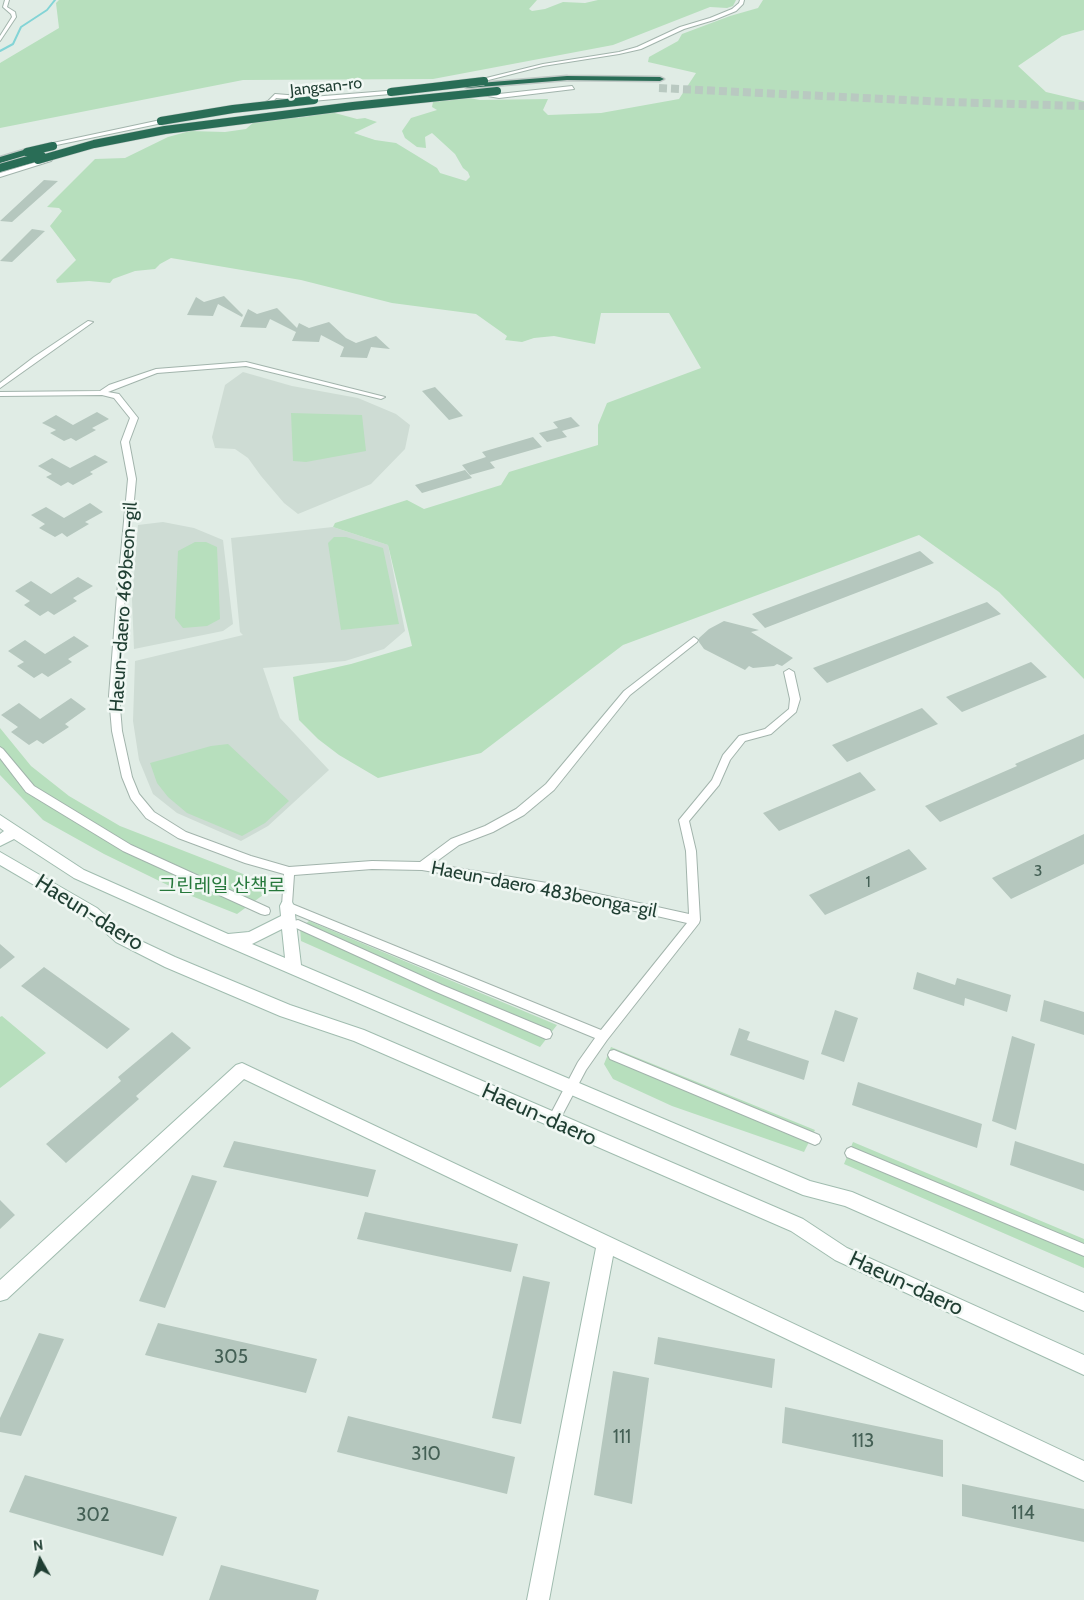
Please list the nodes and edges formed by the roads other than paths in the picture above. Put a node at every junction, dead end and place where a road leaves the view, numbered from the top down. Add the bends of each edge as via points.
1 (8, 0) edge
2 (742, 0) edge
3 (0, 40) edge
4 (567, 78) junction
5 (660, 79) tunnel mouth
6 (528, 86) junction
7 (572, 88) dead end
8 (659, 88) tunnel mouth
9 (365, 96) junction
10 (368, 103) junction
11 (127, 132) junction
12 (0, 160) edge
13 (0, 171) edge
14 (90, 322) dead end
15 (0, 386) edge
16 (102, 393) junction
17 (0, 394) edge
18 (381, 397) dead end
19 (694, 640) dead end
20 (789, 672) dead end
21 (0, 751) edge
22 (0, 820) edge
23 (14, 832) junction
24 (0, 841) edge
25 (0, 858) edge
26 (422, 866) junction
27 (289, 871) junction
28 (265, 911) dead end
29 (291, 917) junction
30 (695, 920) junction
31 (228, 940) junction
32 (294, 968) junction
33 (546, 1034) dead end
34 (603, 1036) junction
35 (614, 1055) dead end
36 (572, 1088) junction
37 (553, 1121) junction
38 (815, 1139) dead end
39 (851, 1153) dead end
40 (606, 1243) junction
41 (1084, 1250) edge
42 (0, 1292) edge
43 (1084, 1302) edge
44 (1084, 1365) edge
45 (1084, 1471) edge
46 (538, 1600) edge

1 - 3 street via 5,6 14,17
2 - 9 street via 734,10 619,54 543,65 457,86
4 - 5 highway, Jangsan-ro
4 - 12 highway, Jangsan-ro, bridge via 193,118
4 - 12 highway, bridge via 484,81 224,110 113,131
6 - 8 highway, Jangsan-ro via 567,84
6 - 13 highway, bridge via 164,130 94,144
6 - 13 highway, Jangsan-ro, bridge via 227,117 155,128 93,142
7 - 10 street via 499,96 466,94
9 - 10 street
9 - 11 street via 312,99 275,96 270,102 253,108 182,118
10 - 11 street
11 - 12 street via 61,142
11 - 13 street
14 - 15 street
16 - 17 street, Haeun-daero 469beon-gil
16 - 18 street via 156,371 246,364
16 - 27 street, Haeun-daero 469beon-gil via 116,396 134,418 125,442 132,479 114,696 117,731 127,777 135,796 150,816 182,835
19 - 26 street, Haeun-daero 483beonga-gil via 627,693 550,787 520,812 455,842
20 - 30 street via 795,699 793,710 768,732 742,738 726,758 716,782 684,820 691,851
21 - 28 street via 30,789 127,848
22 - 23 main road, Haeun-daero
23 - 24 main road
23 - 31 main road, Haeun-daero via 79,874
25 - 37 main road, Haeun-daero via 92,912 122,938 286,1012 358,1035
26 - 27 street via 372,865
26 - 30 street, Haeun-daero 483beonga-gil via 553,888
27 - 29 street
29 - 31 main road via 251,938
29 - 32 main road
29 - 33 street via 438,988
29 - 34 street
30 - 34 street
31 - 32 main road, Haeun-daero
32 - 36 main road, Haeun-daero
34 - 36 street via 582,1066
35 - 38 street
36 - 37 street
36 - 43 main road, Haeun-daero via 809,1189 846,1198
37 - 44 main road, Haeun-daero via 797,1225 841,1254
39 - 41 street
40 - 42 main road via 242,1070
40 - 45 main road
40 - 46 main road

